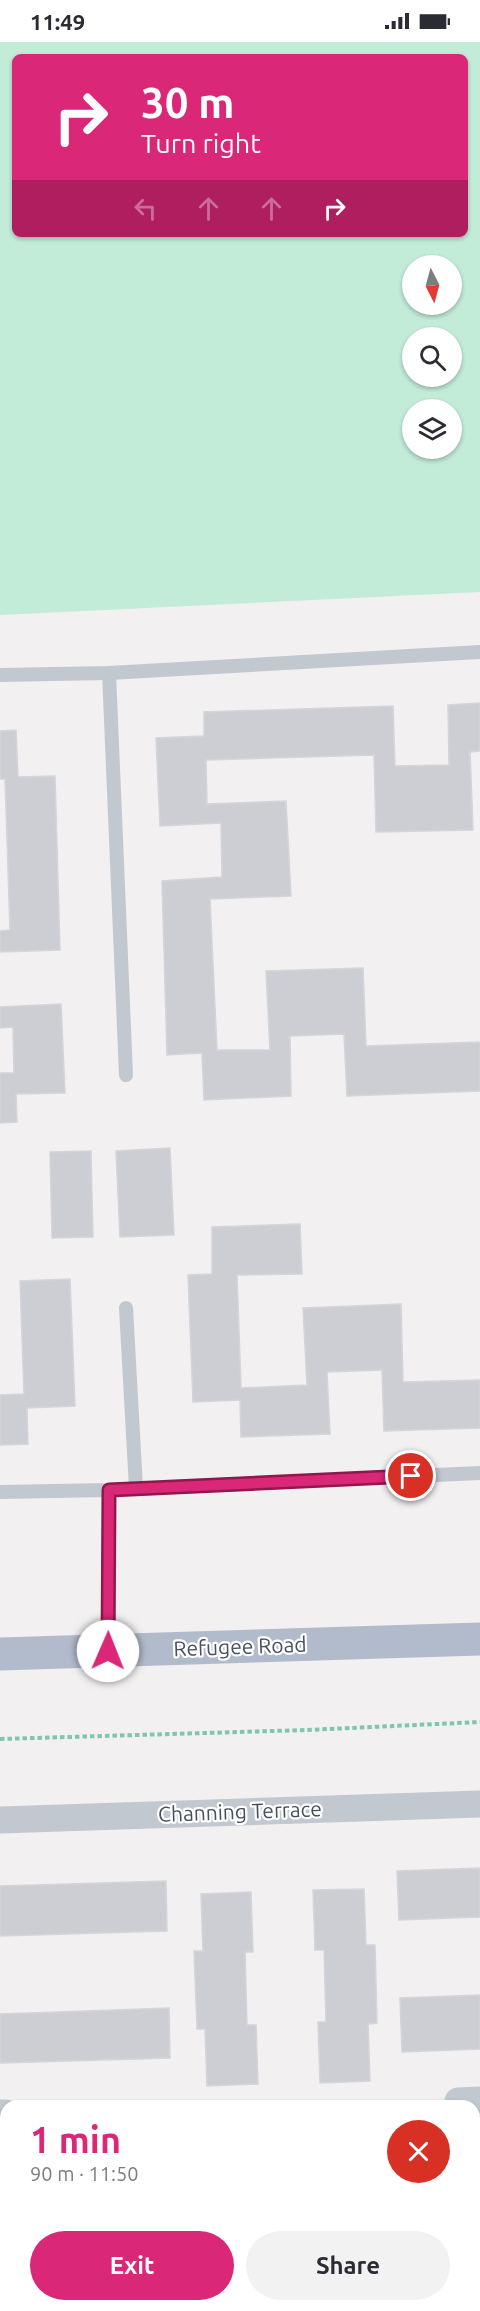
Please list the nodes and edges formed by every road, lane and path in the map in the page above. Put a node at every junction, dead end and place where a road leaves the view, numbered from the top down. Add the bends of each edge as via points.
1 (480, 652) edge
2 (108, 673) junction
3 (0, 675) edge
4 (126, 1075) dead end
5 (126, 1308) dead end
6 (480, 1473) edge
7 (136, 1488) junction
8 (109, 1490) junction
9 (0, 1492) edge
10 (480, 1640) edge
11 (108, 1651) junction
12 (0, 1654) edge
13 (480, 1722) edge
14 (0, 1738) edge
15 (480, 1804) edge
16 (0, 1820) edge

1 - 2 lane
2 - 3 lane
2 - 4 lane
5 - 7 lane
6 - 7 lane
7 - 8 lane
8 - 9 lane
8 - 11 lane
10 - 11 main road, Refugee Road
11 - 12 main road, Refugee Road
13 - 14 path
15 - 16 street, Channing Terrace

